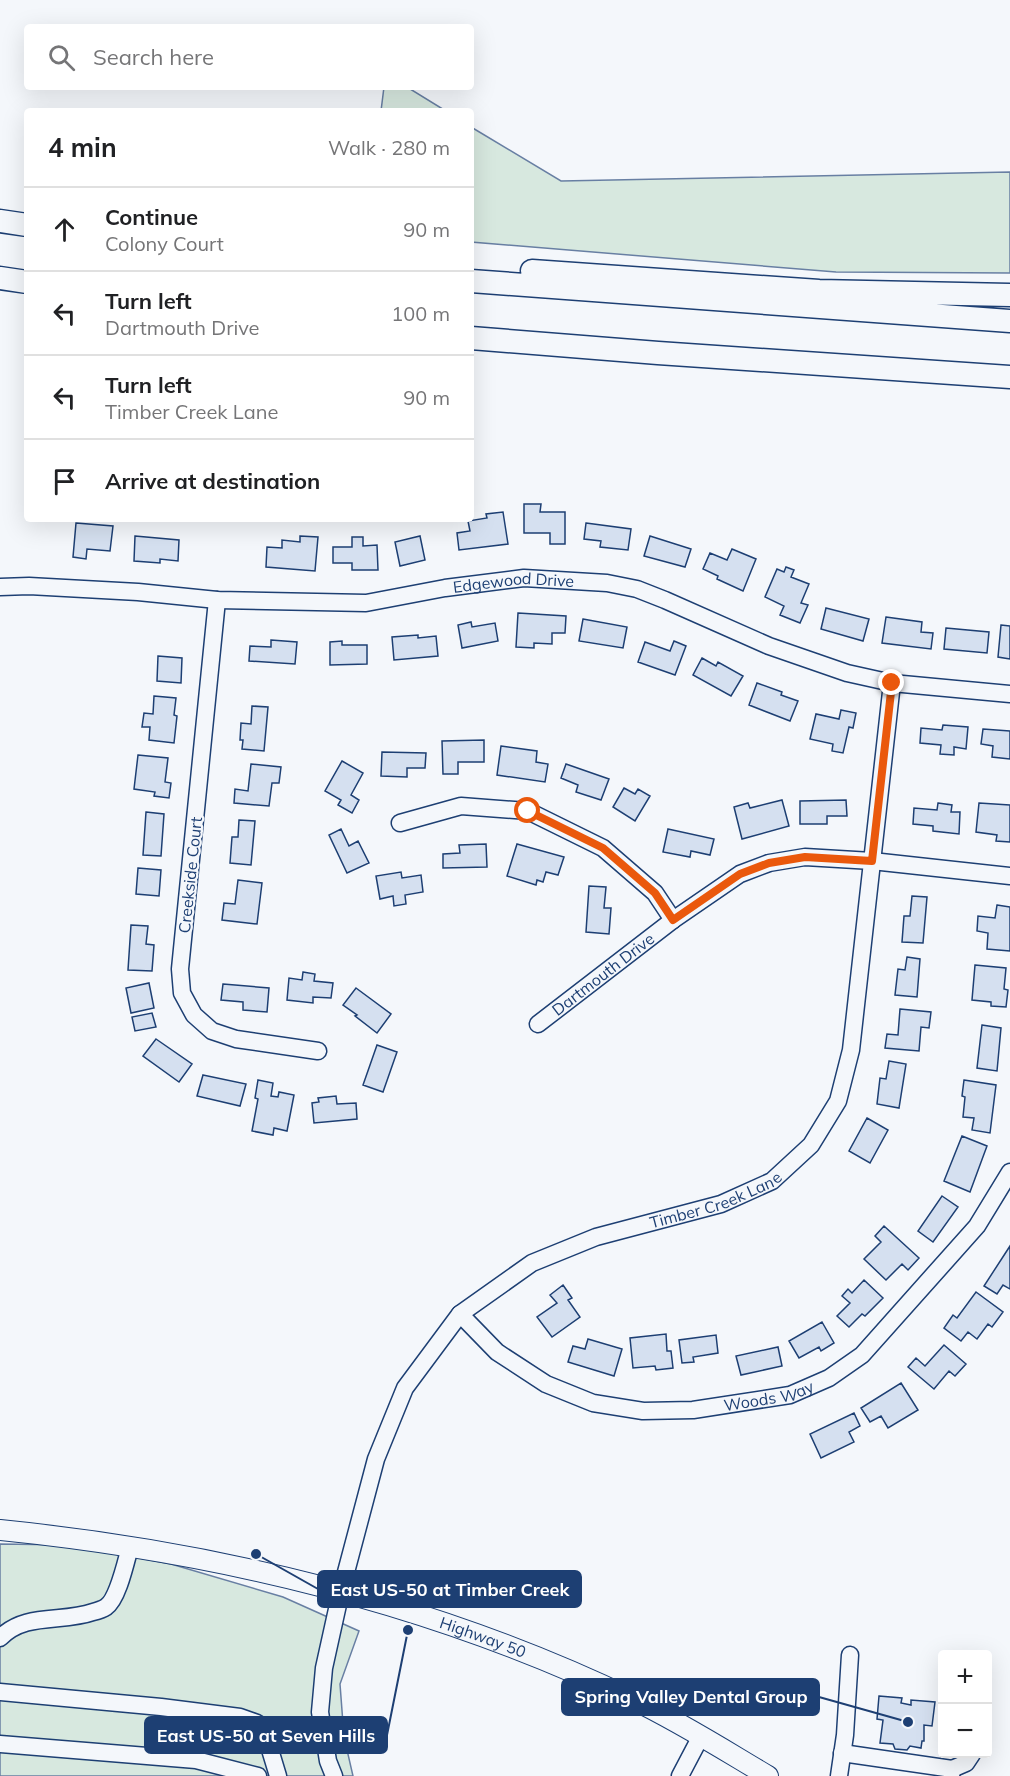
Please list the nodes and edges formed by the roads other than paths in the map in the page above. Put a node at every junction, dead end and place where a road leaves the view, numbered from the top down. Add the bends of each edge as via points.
1 (0, 221) edge
2 (24, 225) edge
3 (474, 267) edge
4 (0, 278) edge
5 (474, 281) edge
6 (24, 282) edge
7 (1010, 295) edge
8 (1010, 321) edge
9 (474, 338) edge
10 (1010, 377) edge
11 (0, 587) edge
12 (217, 600) junction
13 (892, 683) junction
14 (1010, 694) edge
15 (400, 823) dead end
16 (872, 861) junction
17 (1010, 876) edge
18 (673, 920) junction
19 (538, 1024) dead end
20 (318, 1051) dead end
21 (1010, 1172) edge
22 (460, 1314) junction
23 (0, 1530) edge
24 (130, 1547) junction
25 (341, 1591) junction
26 (0, 1638) edge
27 (850, 1656) dead end
28 (0, 1692) edge
29 (701, 1736) junction
30 (0, 1744) edge
31 (842, 1753) junction
32 (969, 1758) edge
33 (951, 1773) edge
34 (258, 1776) edge
35 (278, 1776) edge
36 (334, 1776) edge
37 (680, 1776) edge
38 (768, 1776) edge
39 (839, 1776) edge

1 - 2 highway
3 - 7 highway via 819,291
4 - 6 highway
5 - 8 highway
9 - 10 highway
11 - 12 street, Edgewood Drive via 138,592
12 - 13 street, Edgewood Drive via 366,603 524,578 607,583 637,589 769,646 847,673
12 - 20 street, Creekside Court via 180,969 182,993 194,1015 212,1031 236,1039
13 - 14 street, Edgewood Drive
13 - 16 street, Timber Creek Lane
15 - 18 street via 462,806 528,811 603,848 655,893
16 - 17 street, Dartmouth Drive
16 - 18 street, Dartmouth Drive via 805,857 769,863 740,874
16 - 22 street, Timber Creek Lane via 850,1050 838,1101 811,1145 772,1181 721,1204 596,1237 532,1263
18 - 19 street, Dartmouth Drive
21 - 22 street, Woods Way via 977,1226 862,1355 829,1378 790,1395 693,1410 643,1411 593,1403 546,1384 516,1365 497,1352
22 - 25 street, Timber Creek Lane via 405,1388 376,1459
23 - 24 main road, Highway 50
24 - 25 main road, Highway 50
24 - 26 street via 117,1591 107,1607 85,1615 21,1624
25 - 29 main road, Highway 50 via 460,1628 562,1668
25 - 36 street, Timber Creek Lane via 324,1668 320,1712
27 - 31 street
28 - 35 street via 240,1717 257,1723
29 - 37 street
29 - 38 main road, Highway 50
30 - 34 street via 195,1760
31 - 33 street
31 - 39 street
32 - 33 street

